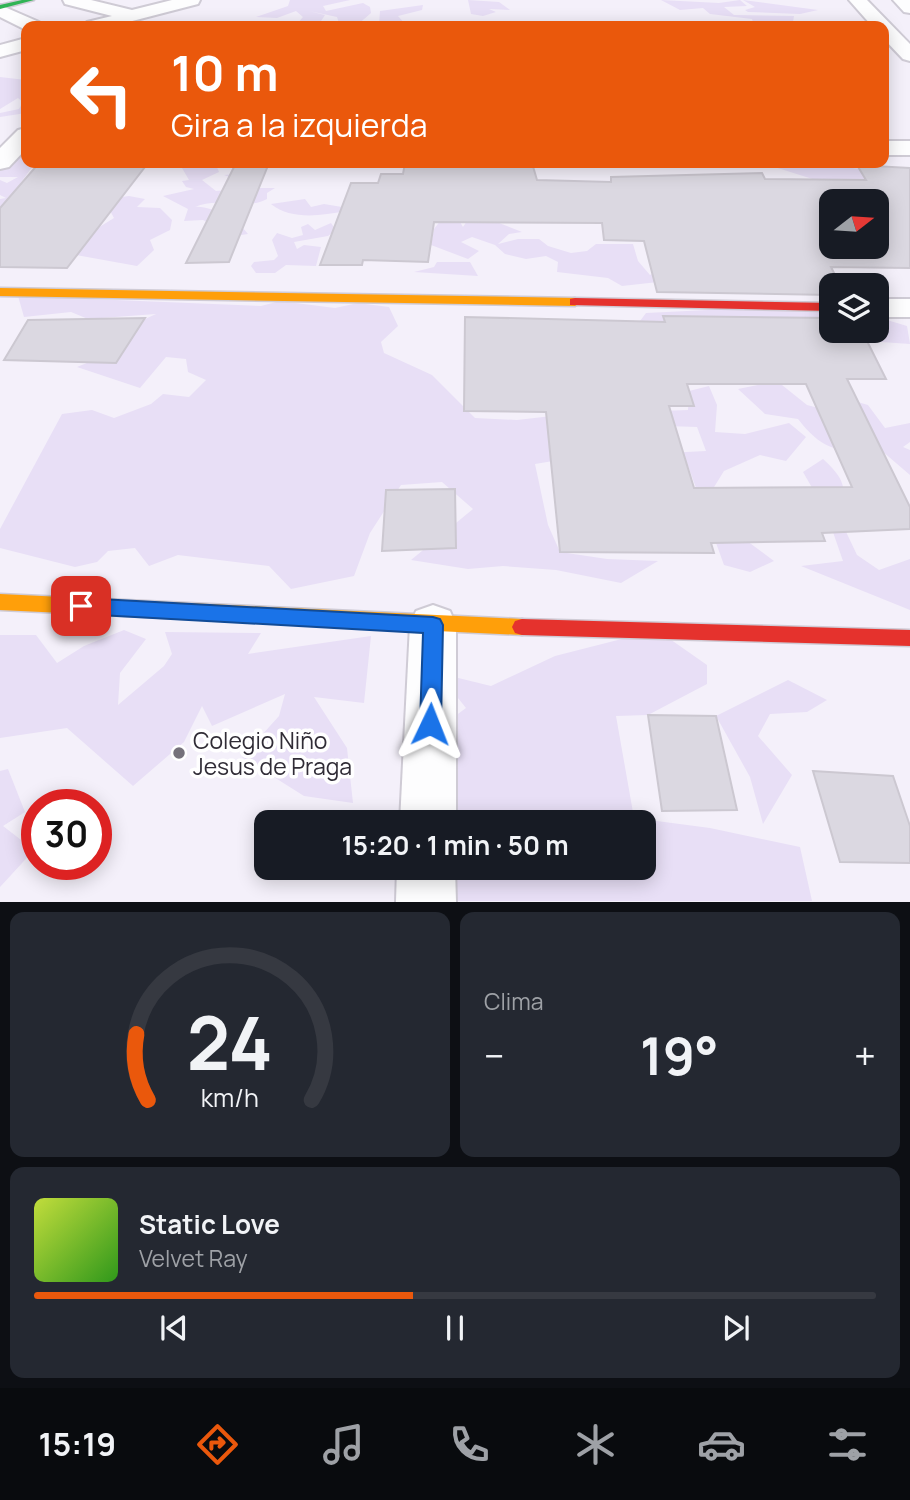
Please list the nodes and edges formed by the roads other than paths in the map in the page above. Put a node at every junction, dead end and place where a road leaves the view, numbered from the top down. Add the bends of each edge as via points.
1 (31, 0) edge
2 (71, 0) edge
3 (192, 0) edge
4 (857, 0) edge
5 (901, 0) edge
6 (910, 8) edge
7 (0, 9) edge
8 (132, 16) junction
9 (23, 21) edge
10 (112, 21) edge
11 (877, 21) edge
12 (21, 45) edge
13 (0, 51) edge
14 (0, 134) edge
15 (21, 134) edge
16 (21, 139) edge
17 (889, 148) edge
18 (910, 148) edge
19 (0, 162) edge
20 (0, 292) edge
21 (819, 307) edge
22 (889, 308) edge
23 (910, 308) edge
24 (0, 602) edge
25 (433, 625) junction
26 (910, 638) edge
27 (428, 810) edge
28 (426, 880) edge
29 (426, 901) edge

1 - 7 main road
2 - 8 street
3 - 8 street
4 - 11 street
5 - 6 street
7 - 9 street
8 - 10 street
12 - 13 street
14 - 15 street
16 - 19 street
17 - 18 street
20 - 21 main road
22 - 23 street
24 - 25 main road
25 - 26 main road
25 - 27 street
28 - 29 street

